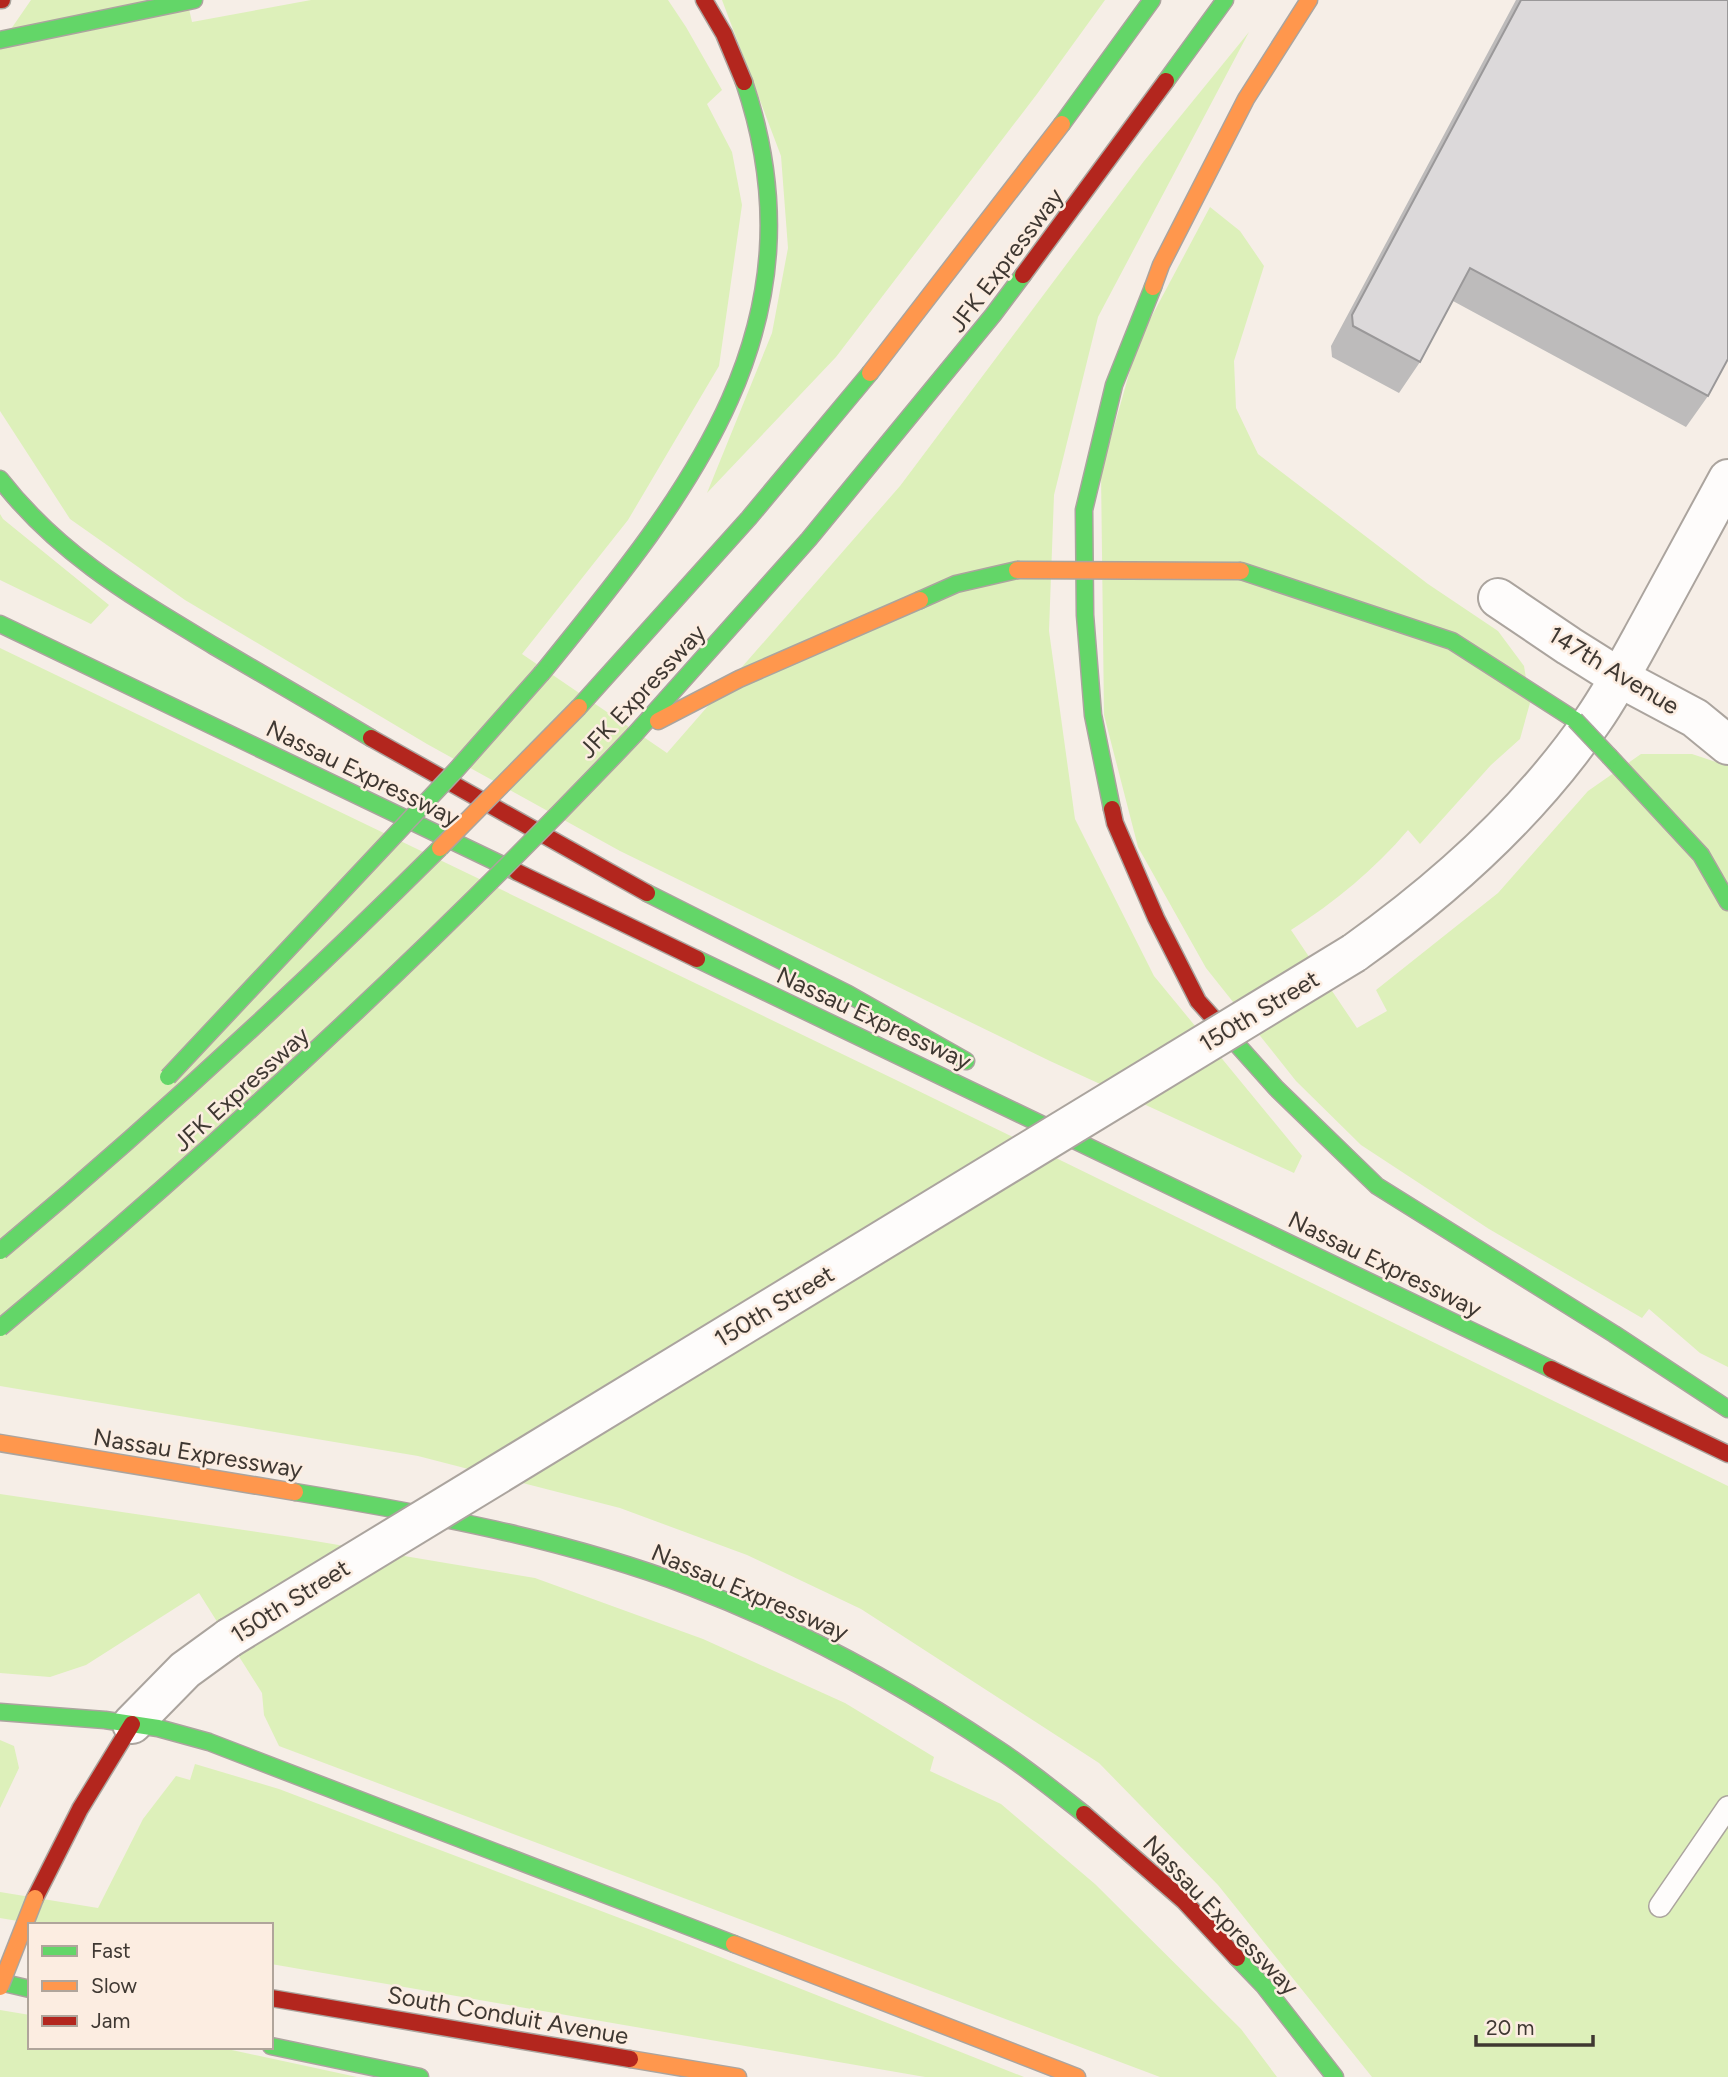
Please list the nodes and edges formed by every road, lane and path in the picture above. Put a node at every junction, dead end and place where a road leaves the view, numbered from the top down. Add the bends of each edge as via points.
1 (704, 0) edge
2 (1152, 0) edge
3 (1225, 0) edge
4 (1310, 0) edge
5 (188, 1) edge
6 (0, 40) edge
7 (0, 479) edge
8 (1728, 479) edge
9 (1498, 598) dead end
10 (0, 624) edge
11 (1620, 678) junction
12 (635, 734) junction
13 (1728, 745) edge
14 (1728, 902) edge
15 (979, 1068) dead end
16 (156, 1091) dead end
17 (137, 1111) dead end
18 (1062, 1115) dead end
19 (24, 1231) junction
20 (1275, 1237) junction
21 (0, 1251) edge
22 (0, 1328) edge
23 (1728, 1409) edge
24 (0, 1433) edge
25 (0, 1443) edge
26 (1728, 1454) edge
27 (92, 1458) junction
28 (0, 1712) edge
29 (132, 1724) junction
30 (1728, 1807) edge
31 (1660, 1906) dead end
32 (0, 1956) edge
33 (28, 1961) edge
34 (0, 1982) edge
35 (0, 1987) edge
36 (28, 1989) edge
37 (273, 1998) edge
38 (273, 2046) edge
39 (420, 2077) edge
40 (738, 2077) edge
41 (1077, 2077) edge
42 (1335, 2077) edge

1 - 16 main road, bridge via 746,86 766,173 769,217 768,260 755,335 730,404 691,475 542,673
2 - 19 main road, JFK Expressway, bridge via 1025,175 848,401 579,707 232,1050
3 - 12 main road, JFK Expressway via 993,315 809,539
4 - 23 main road via 1247,99 1161,265 1114,385 1084,510 1085,615 1093,715 1115,823 1198,1001 1276,1088 1377,1186
5 - 6 main road
7 - 15 main road via 40,527 104,580 568,850 848,994
8 - 11 street, 150th Street
9 - 11 street, 147th Avenue
10 - 20 main road, Nassau Expressway
11 - 13 street, 147th Avenue via 1695,718
11 - 29 street, 150th Street, bridge via 1564,759 1509,821 1405,917 1354,953 229,1638 186,1670
12 - 14 main road, bridge via 739,679 956,583 1017,570 1241,571 1451,641 1575,720 1701,855
12 - 22 main road, JFK Expressway, bridge via 520,855 308,1060
17 - 19 main road, bridge
18 - 20 main road
19 - 21 main road, JFK Expressway, bridge
20 - 26 main road, Nassau Expressway
24 - 27 main road
25 - 27 main road, Nassau Expressway
27 - 42 main road, Nassau Expressway via 399,1509 513,1533 651,1573 783,1626 939,1711 1082,1811 1214,1933
28 - 29 main road
29 - 35 main road, 150th Street, bridge via 61,1840
29 - 41 main road via 209,1742 336,1788
30 - 31 lane
32 - 33 main road
34 - 36 main road
37 - 40 main road, South Conduit Avenue
38 - 39 main road

